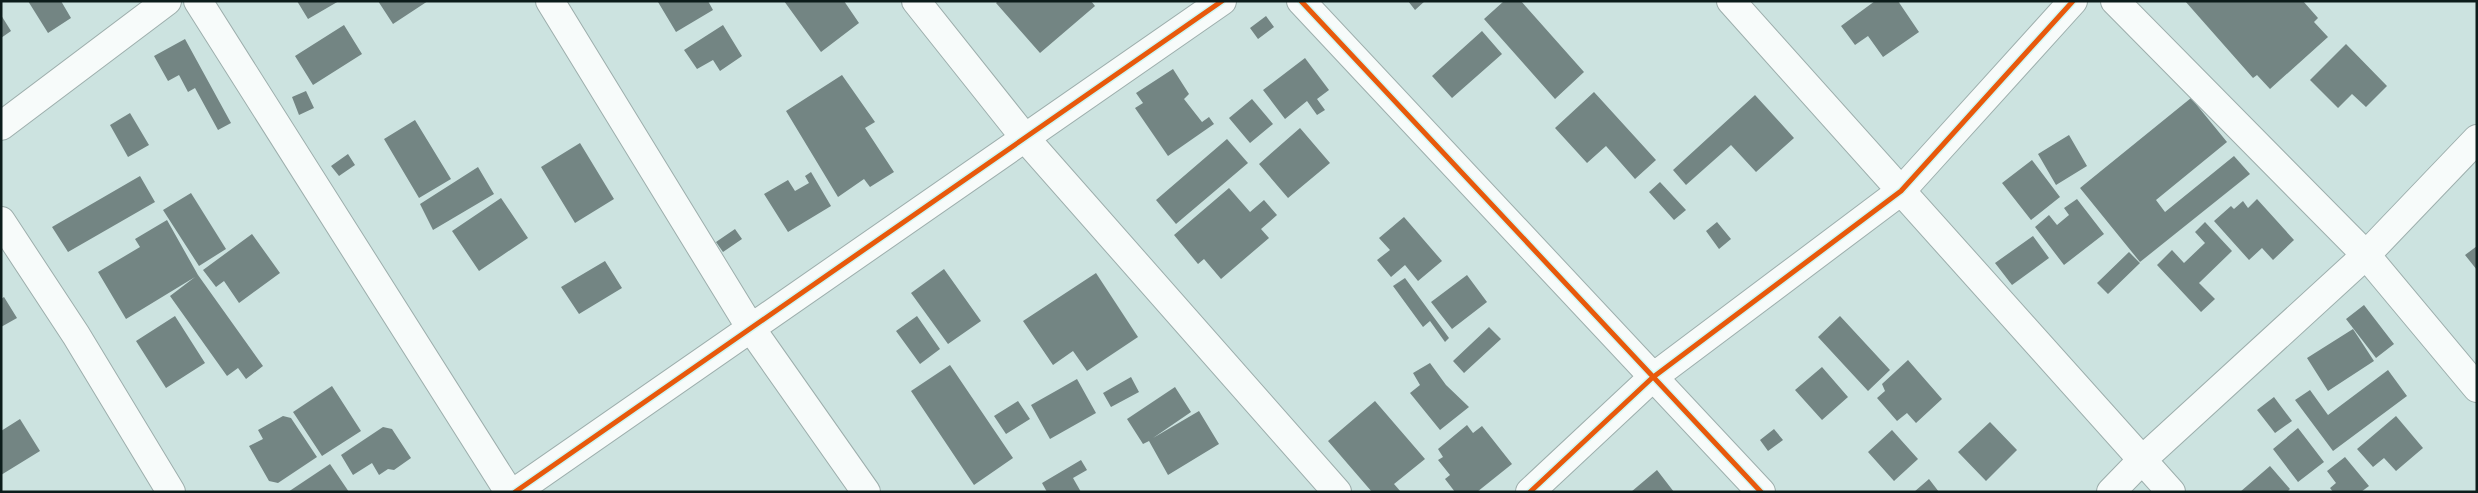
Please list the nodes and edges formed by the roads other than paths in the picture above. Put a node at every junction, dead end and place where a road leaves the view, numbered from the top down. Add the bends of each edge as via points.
1 (167, 1) edge
2 (198, 1) edge
3 (550, 1) edge
4 (916, 1) edge
5 (1222, 1) edge
6 (1301, 1) edge
7 (1731, 1) edge
8 (2073, 1) edge
9 (2115, 1) edge
10 (1, 126) edge
11 (1024, 138) junction
12 (2477, 139) edge
13 (1900, 190) junction
14 (1, 221) edge
15 (2366, 255) junction
16 (750, 327) junction
17 (1652, 378) junction
18 (2477, 388) edge
19 (2142, 460) junction
20 (171, 492) edge
21 (509, 492) edge
22 (515, 492) edge
23 (866, 492) edge
24 (1337, 492) edge
25 (1530, 492) edge
26 (1761, 492) edge
27 (2111, 492) edge
28 (2171, 492) edge

1 - 10 street
2 - 21 street
3 - 16 street
4 - 11 street
5 - 11 street
6 - 17 street
7 - 13 street
8 - 13 street
9 - 15 street
11 - 16 street
11 - 24 street
12 - 15 street
13 - 17 street
13 - 19 street
14 - 20 street
15 - 18 street
15 - 19 street
16 - 22 street
16 - 23 street
17 - 25 street
17 - 26 street
19 - 27 street
19 - 28 street

